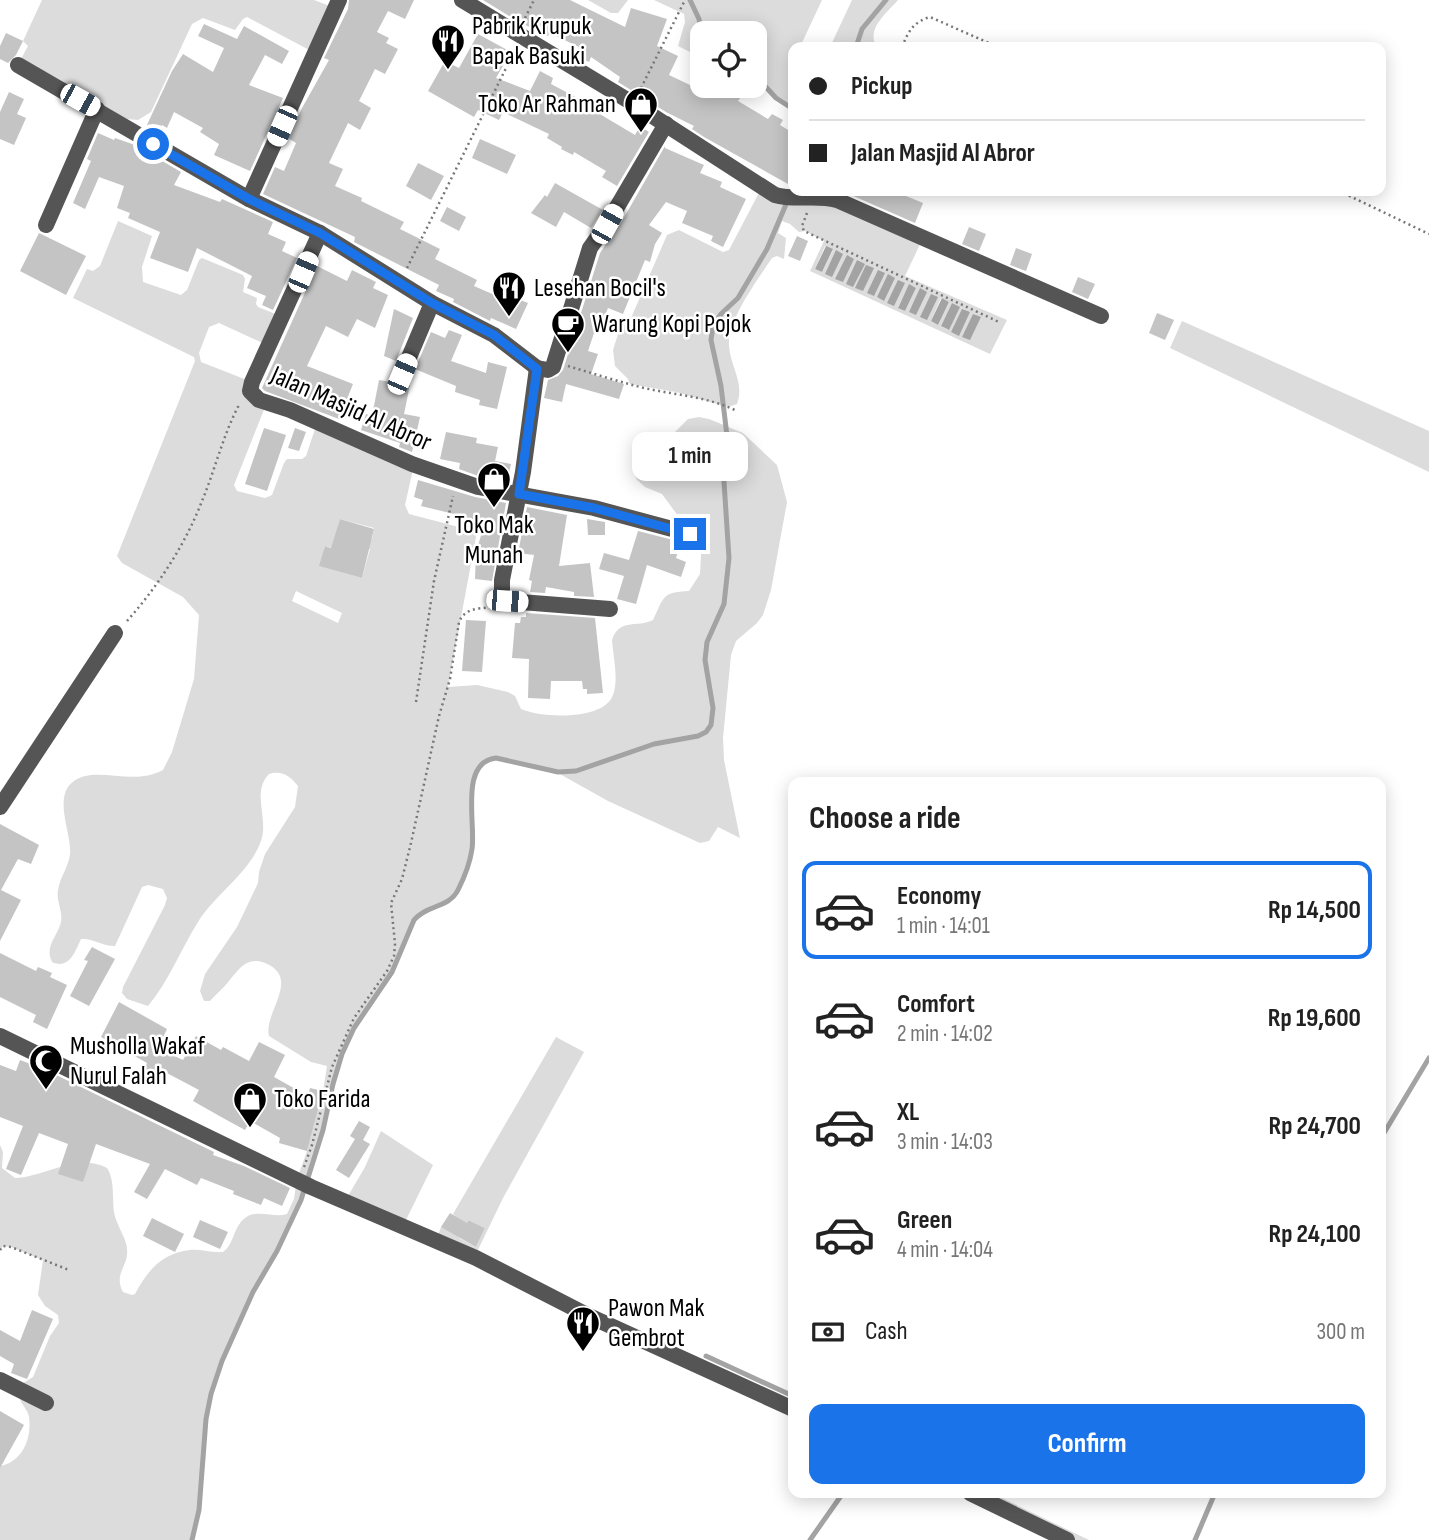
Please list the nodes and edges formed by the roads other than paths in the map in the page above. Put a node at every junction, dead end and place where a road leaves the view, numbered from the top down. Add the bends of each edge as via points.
1 (339, 0) edge
2 (462, 0) edge
3 (18, 65) dead end
4 (97, 109) junction
5 (666, 124) junction
6 (788, 195) edge
7 (791, 196) edge
8 (822, 196) edge
9 (822, 196) edge
10 (249, 199) junction
11 (47, 225) dead end
12 (320, 233) junction
13 (432, 303) junction
14 (1101, 316) dead end
15 (537, 369) junction
16 (402, 374) dead end
17 (519, 494) junction
18 (702, 537) dead end
19 (610, 609) dead end
20 (115, 633) road end
21 (0, 807) edge
22 (0, 1036) edge
23 (0, 1380) edge
24 (46, 1403) dead end
25 (788, 1407) edge
26 (980, 1498) edge
27 (1067, 1540) edge

1 - 10 street
2 - 5 street
3 - 4 street
4 - 10 street
4 - 11 street
5 - 6 street via 769,191
5 - 15 street via 590,248 553,367
7 - 8 street
9 - 14 street
10 - 12 street
12 - 13 street
12 - 17 street, Jalan Masjid Al Abror via 250,391 259,400 411,464 478,487
13 - 15 street via 494,335
13 - 16 street, Jalan Masjid Al Abror
15 - 17 street
17 - 18 street, Jalan Masjid Al Abror via 594,508
17 - 19 street via 502,596 507,601
20 - 21 street
22 - 25 street via 304,1183 456,1249
23 - 24 street
26 - 27 street

